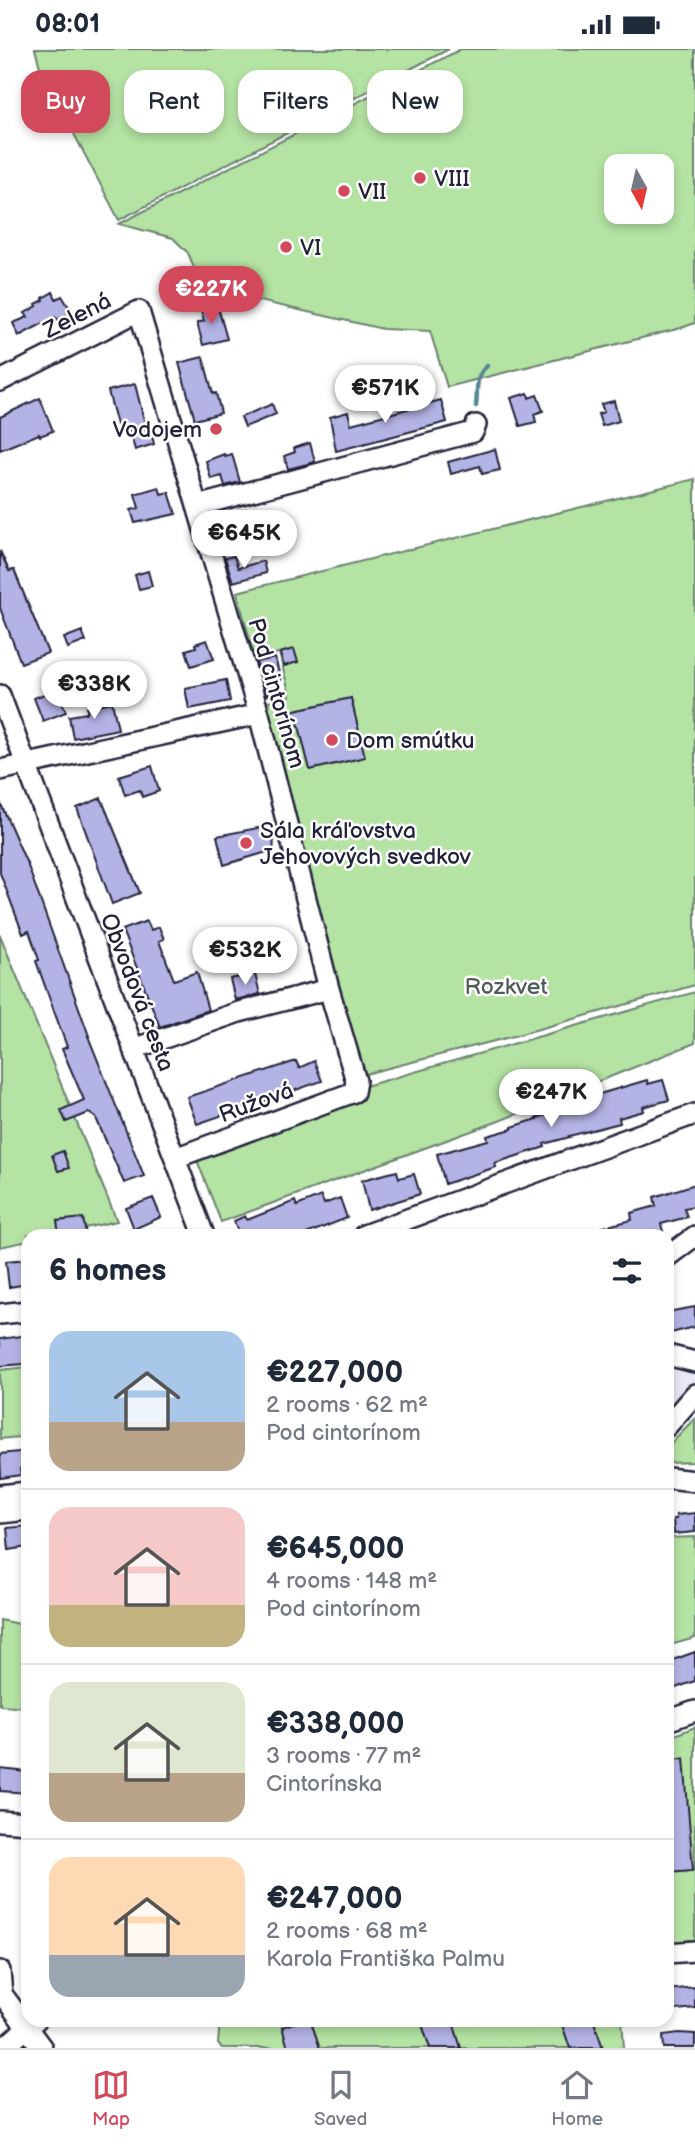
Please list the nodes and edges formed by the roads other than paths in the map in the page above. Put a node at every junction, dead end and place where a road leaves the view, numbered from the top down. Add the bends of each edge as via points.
1 (139, 311) joint
2 (0, 381) edge
3 (476, 425) dead end
4 (197, 506) junction
5 (0, 695) edge
6 (259, 714) junction
7 (26, 765) junction
8 (0, 770) edge
9 (330, 989) junction
10 (133, 1049) junction
11 (354, 1092) joint
12 (695, 1114) edge
13 (175, 1158) junction
14 (202, 1229) edge
15 (389, 1229) edge
16 (695, 1236) edge
17 (674, 1252) edge
18 (21, 1312) edge
19 (0, 1314) edge
20 (674, 1357) edge
21 (695, 1362) edge
22 (695, 1394) edge
23 (674, 1418) edge
24 (674, 1479) edge
25 (695, 1481) edge
26 (21, 1493) edge
27 (0, 1495) edge
28 (21, 1511) edge
29 (0, 1513) edge
30 (694, 1716) edge
31 (674, 1720) edge
32 (0, 1821) edge
33 (21, 1822) edge
34 (695, 1951) edge
35 (674, 1952) edge
36 (0, 1971) edge
37 (21, 2013) edge
38 (29, 2027) edge
39 (33, 2027) edge
40 (6, 2047) edge
41 (42, 2048) edge

1 - 2 street, Zelená
1 - 4 street, Pod cintorínom
3 - 4 street via 473,432
4 - 6 street, Pod cintorínom
5 - 7 street, Obvodová cesta
6 - 7 street
6 - 9 street, Pod cintorínom
7 - 8 street
7 - 10 street, Obvodová cesta
9 - 10 street via 239,1012
9 - 11 street, Pod cintorínom via 356,1081
10 - 13 street, Obvodová cesta
11 - 13 street, Ružová
12 - 15 street
13 - 14 street, Obvodová cesta
16 - 17 street
18 - 19 street
20 - 21 street
22 - 23 street
24 - 25 street
26 - 27 street
28 - 29 street
30 - 31 street
32 - 33 street
34 - 35 street
36 - 37 street via 2,1994
38 - 40 street
39 - 41 street

